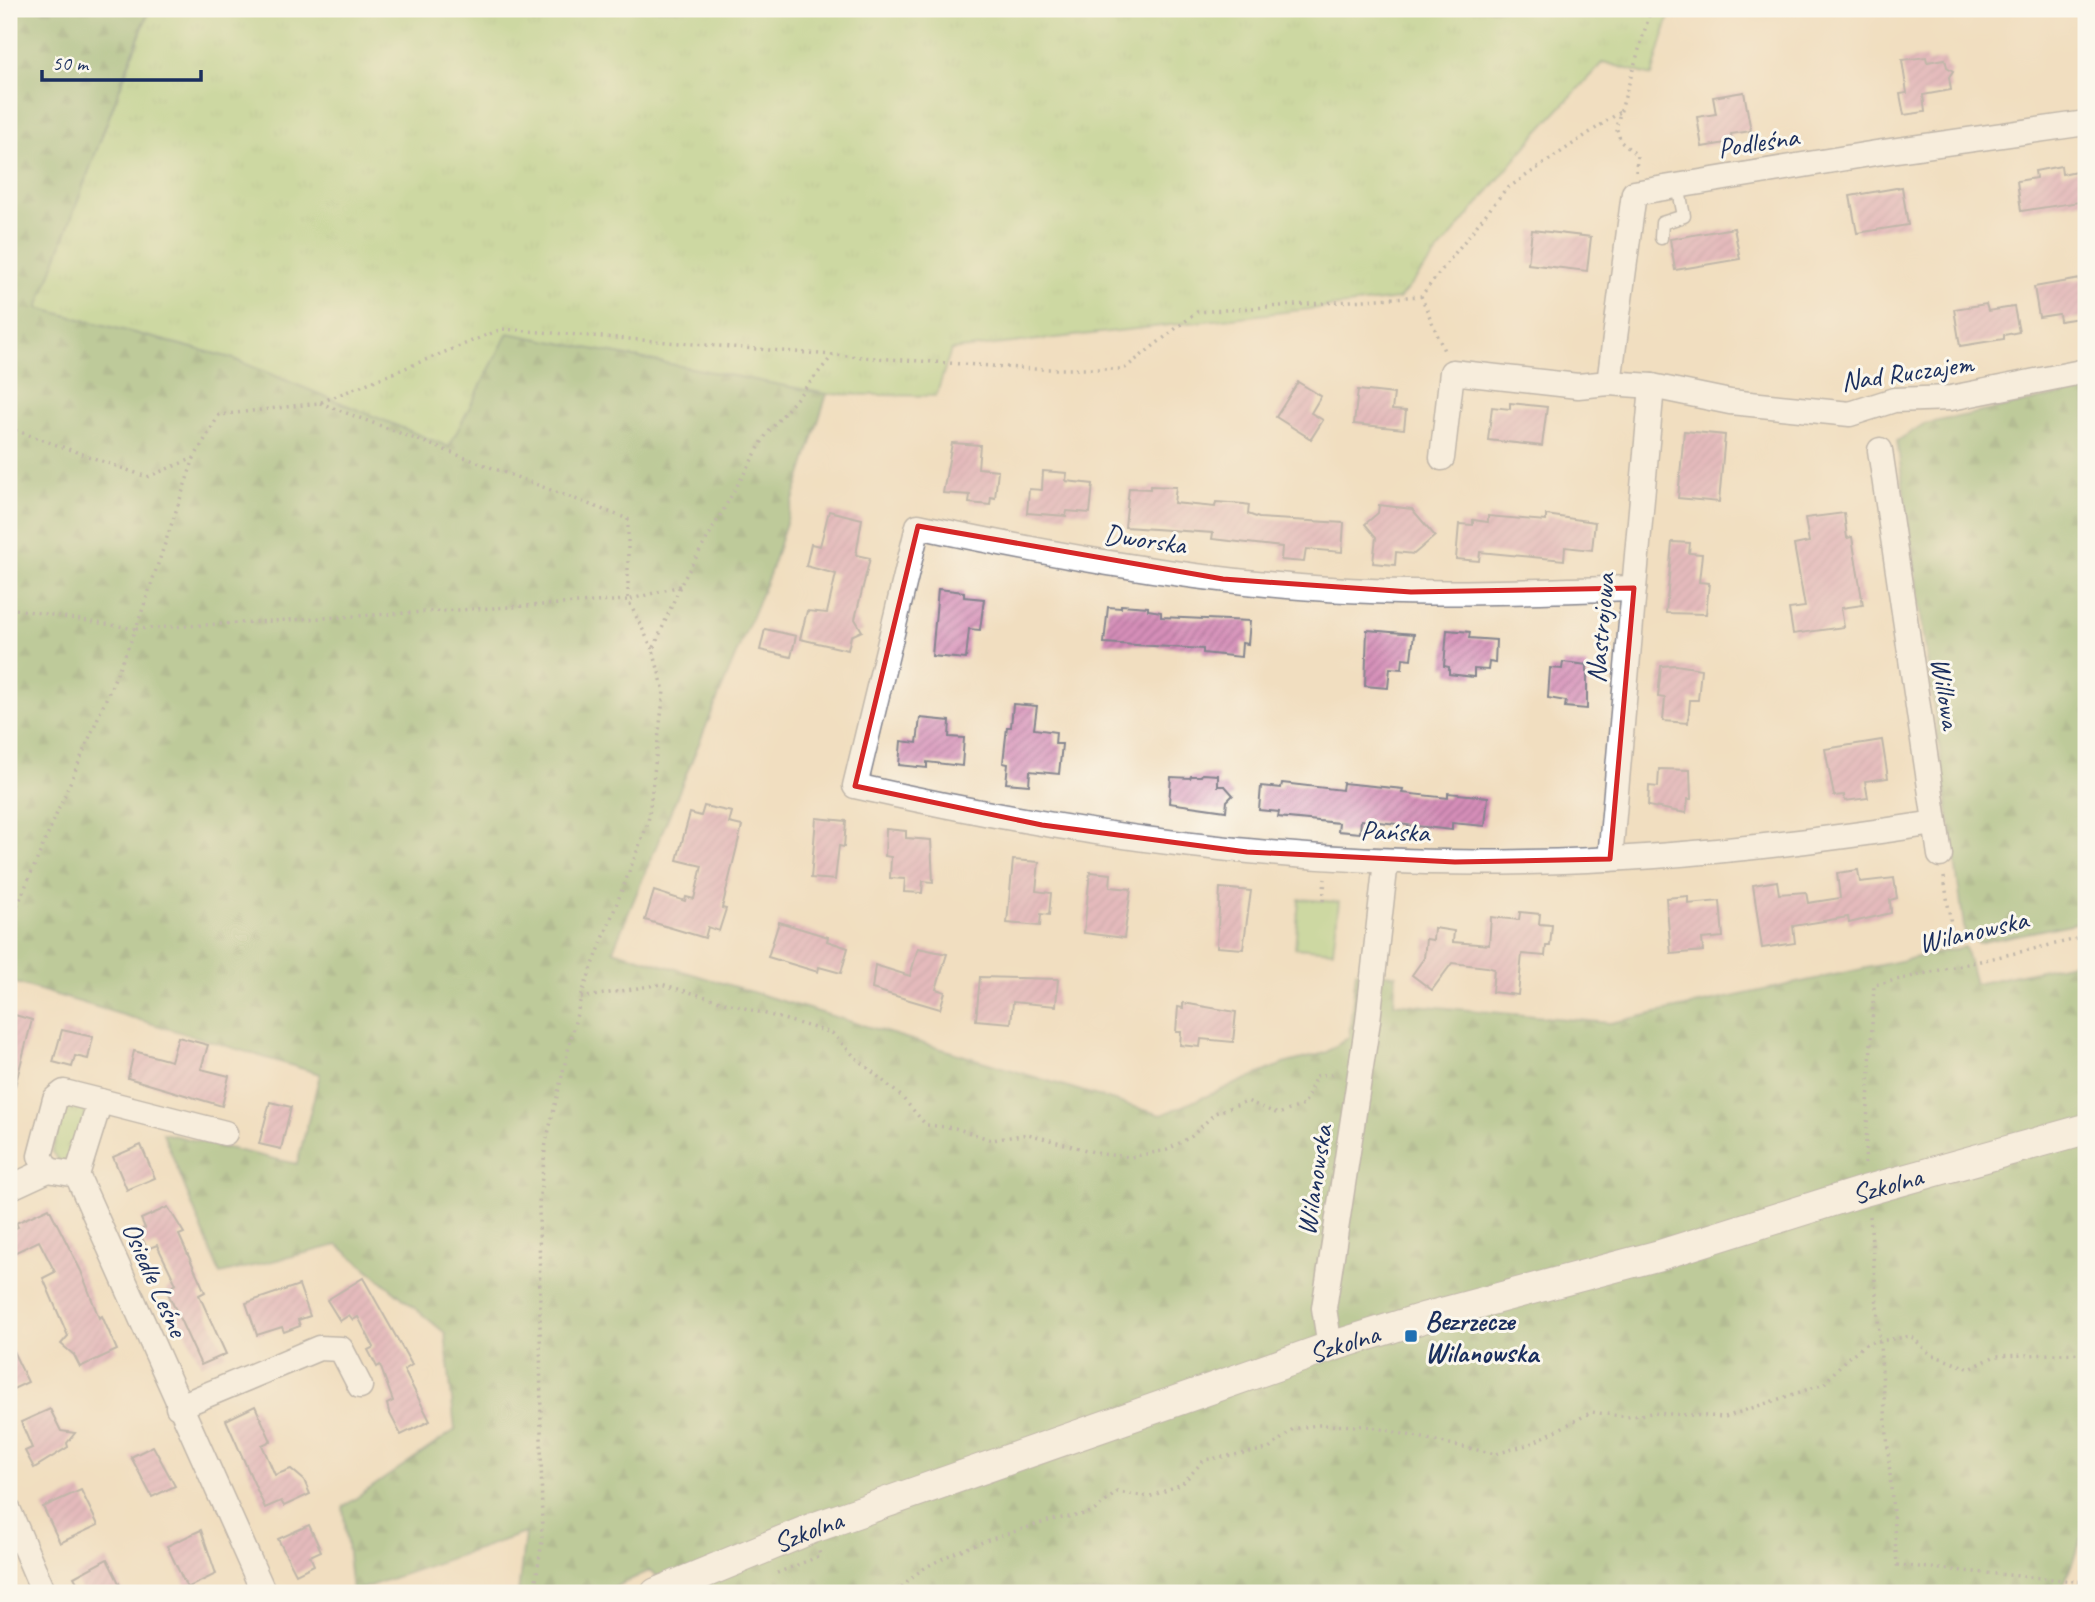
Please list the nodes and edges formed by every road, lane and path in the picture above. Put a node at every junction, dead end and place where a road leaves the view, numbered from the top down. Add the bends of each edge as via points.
1 (1651, 9) edge
2 (2086, 123) edge
3 (1678, 186) junction
4 (1634, 193) junction
5 (1661, 238) dead end
6 (1421, 296) dead end
7 (833, 355) dead end
8 (2086, 371) edge
9 (1452, 372) junction
10 (1609, 383) junction
11 (1652, 394) junction
12 (319, 403) junction
13 (9, 428) edge
14 (1880, 450) dead end
15 (194, 458) junction
16 (1442, 458) dead end
17 (680, 586) dead end
18 (1634, 588) junction
19 (628, 600) junction
20 (9, 608) edge
21 (136, 629) junction
22 (653, 650) dead end
23 (855, 786) joint
24 (1936, 822) junction
25 (1940, 855) joint
26 (1610, 859) junction
27 (1386, 861) junction
28 (9, 925) edge
29 (2086, 937) edge
30 (1954, 945) dead end
31 (581, 998) dead end
32 (1359, 1073) junction
33 (100, 1101) junction
34 (2086, 1129) edge
35 (225, 1133) dead end
36 (48, 1170) junction
37 (76, 1175) junction
38 (9, 1188) edge
39 (1864, 1191) junction
40 (1880, 1339) junction
41 (1330, 1347) junction
42 (2086, 1353) edge
43 (359, 1386) dead end
44 (178, 1407) junction
45 (9, 1511) edge
46 (542, 1541) dead end
47 (824, 1545) dead end
48 (768, 1576) dead end
49 (2086, 1582) edge
50 (660, 1592) edge
51 (44, 1593) edge
52 (264, 1593) edge
53 (534, 1593) edge
54 (898, 1593) edge

1 - 4 path via 1616,127 1621,142 1637,155
2 - 3 street, Podleśna
3 - 4 street, Podleśna
3 - 5 lane via 1684,219 1662,223
4 - 10 street
6 - 9 path
7 - 12 path via 502,329
8 - 11 street, Nad Ruczajem via 1951,398 1894,400 1850,414
9 - 10 street, Nad Ruczajem via 1578,386
9 - 16 street
10 - 11 street, Nad Ruczajem
11 - 18 street, Nastrojowa
12 - 15 path via 219,415
12 - 19 path via 628,519
13 - 15 path via 147,477
14 - 24 street, Willowa
15 - 21 path
17 - 19 path
18 - 23 street, Dworska via 1446,593 1301,587 1140,569 918,526
18 - 26 street, Nastrojowa
19 - 21 path
19 - 22 path
20 - 21 path
21 - 28 path
23 - 27 street, Pańska via 1104,835 1247,852
24 - 25 street, Willowa
24 - 26 street, Pańska via 1760,848
25 - 30 path
26 - 27 street, Pańska
27 - 32 street, Wilanowska
29 - 39 path, Wilanowska via 1874,985
31 - 32 path via 661,984 832,1033 926,1125 992,1140 1028,1134 1115,1156 1167,1150 1192,1136 1215,1113 1247,1101 1278,1114 1288,1111 1304,1105 1321,1073
32 - 41 street, Wilanowska via 1324,1308
33 - 35 street
33 - 36 street via 64,1092 55,1099 40,1156
33 - 37 street
34 - 39 street, Szkolna
36 - 37 street
36 - 38 street
37 - 44 street, Osiedle Leśne
39 - 40 path via 1871,1221
39 - 41 street, Szkolna via 1648,1258
40 - 42 path via 1910,1336 1930,1354 1970,1369 1995,1356
40 - 49 path via 1897,1565
40 - 54 path via 1845,1360 1825,1384 1725,1417 1652,1413 1627,1417 1592,1412 1530,1444 1496,1454 1367,1426 1293,1429 1269,1449 1204,1460 1182,1485 1149,1497 1117,1493 1091,1512 1048,1521 957,1552 928,1565
41 - 50 street, Szkolna via 813,1528
43 - 44 street via 341,1349 319,1348
44 - 52 street, Osiedle Leśne
45 - 51 street
46 - 53 path
47 - 48 path via 820,1556

